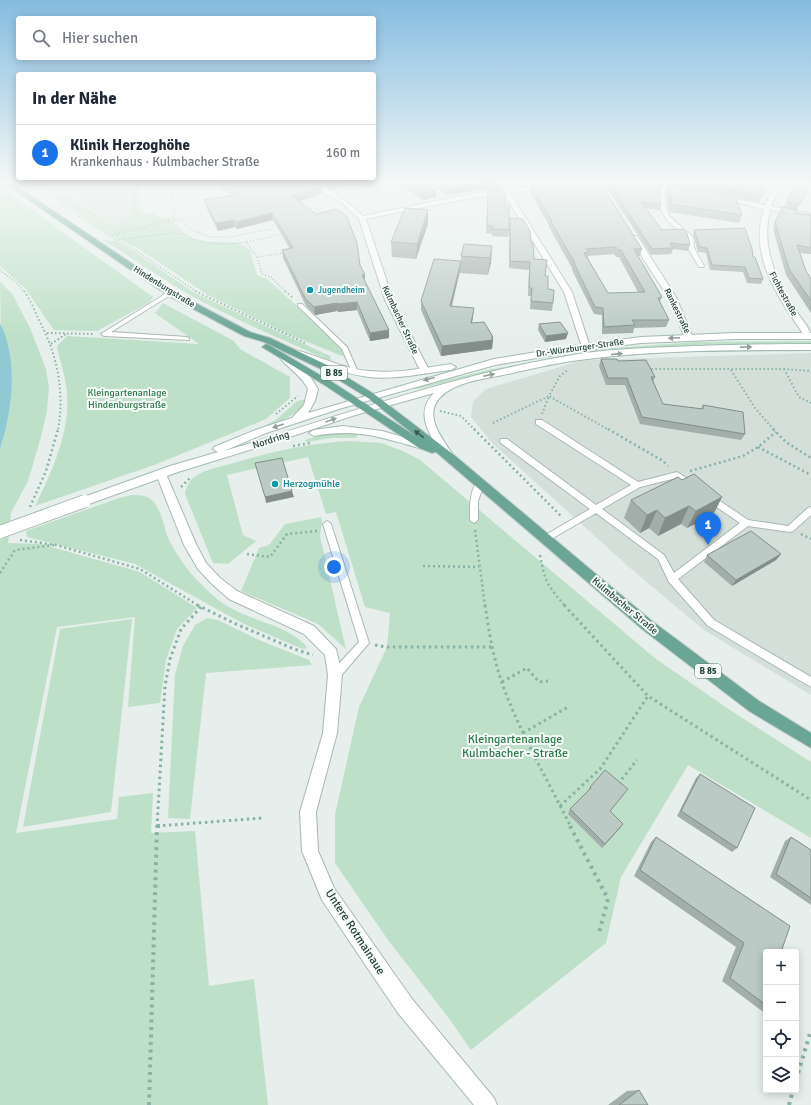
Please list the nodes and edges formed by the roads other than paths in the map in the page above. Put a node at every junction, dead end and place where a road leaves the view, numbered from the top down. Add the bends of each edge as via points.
1 (80, 233) edge
2 (367, 233) edge
3 (532, 233) edge
4 (686, 233) edge
5 (762, 233) edge
6 (631, 234) edge
7 (700, 266) dead end
8 (170, 293) junction
9 (300, 305) road end
10 (247, 334) junction
11 (810, 336) edge
12 (689, 338) junction
13 (187, 339) dead end
14 (586, 346) junction
15 (811, 347) edge
16 (295, 353) junction
17 (285, 358) junction
18 (494, 362) junction
19 (424, 370) junction
20 (355, 372) junction
21 (451, 385) junction
22 (371, 396) junction
23 (355, 401) junction
24 (382, 404) junction
25 (367, 408) junction
26 (294, 420) junction
27 (539, 422) road end
28 (268, 441) junction
29 (504, 441) dead end
30 (422, 446) junction
31 (450, 458) junction
32 (174, 469) junction
33 (161, 474) junction
34 (480, 484) junction
35 (637, 485) junction
36 (596, 509) junction
37 (811, 510) edge
38 (474, 520) road end
39 (746, 523) junction
40 (328, 527) road end
41 (0, 532) edge
42 (545, 539) junction
43 (672, 579) junction
44 (335, 675) junction
45 (811, 682) edge
46 (811, 741) edge
47 (487, 1105) edge

1 - 8 main road, Hindenburgstraße / B 85
2 - 19 street, Kulmbacher Straße via 389,300
3 - 14 street via 568,292
4 - 7 lane
5 - 11 street, Fichtestraße via 763,252 778,288
6 - 12 street, Rankestraße via 672,297
8 - 10 main road, Hindenburgstraße / B 85
8 - 13 lane via 104,334
9 - 20 lane via 345,348
10 - 16 main road, Hindenburgstraße / B 85
10 - 17 main road, Hindenburgstraße / B 85
11 - 12 street, Dr.-Würzburger-Straße
12 -> 14 street, Dr.-Würzburger-Straße
14 - 18 street, Dr.-Würzburger-Straße
21 -> 15 street, Dr.-Würzburger-Straße via 586,356 688,349
16 - 20 street
16 - 22 main road, Hindenburgstraße / B 85 via 324,367
17 - 23 main road, Hindenburgstraße / B 85
17 - 26 street via 290,366 309,380 313,389 310,404 304,413
18 - 19 street
18 -> 22 street, Dr.-Würzburger-Straße
19 - 20 street via 381,374
21 - 24 street, Dr.-Würzburger-Straße
21 - 31 street via 434,399 428,415 429,423
22 - 23 street, Dr.-Würzburger-Straße
22 - 24 main road, Hindenburgstraße / B 85
23 - 25 main road, Hindenburgstraße / B 85
23 - 26 street, Nordring
24 - 25 street, Dr.-Würzburger-Straße
31 -> 24 main road, Kulmbacher Straße / B 85
28 -> 25 street, Nordring
25 - 30 main road, Kulmbacher Straße / B 85
26 -> 32 street, Nordring via 227,445
27 - 35 lane
28 - 30 street via 343,428 370,431
28 - 32 street, Nordring
29 - 36 lane
30 - 31 main road, Kulmbacher Straße / B 85
31 - 34 main road, Kulmbacher Straße / B 85
32 - 33 street, Nordring
33 - 41 street, Nordring, bridge
33 - 44 street, Untere Rotmainaue via 190,545 202,566 233,594 309,630 331,653
34 - 38 lane via 474,501
34 - 42 main road, Kulmbacher Straße / B 85
35 - 36 lane
35 - 39 lane via 677,475
36 - 42 lane
36 - 43 lane via 661,557
37 - 39 lane via 790,529
39 - 43 lane
40 - 44 lane via 364,643
42 - 46 main road, Kulmbacher Straße / B 85 via 654,630 754,706
43 - 45 lane via 711,623
44 - 47 street, Untere Rotmainaue via 330,733 308,812 310,851 328,894 360,942 405,1006

